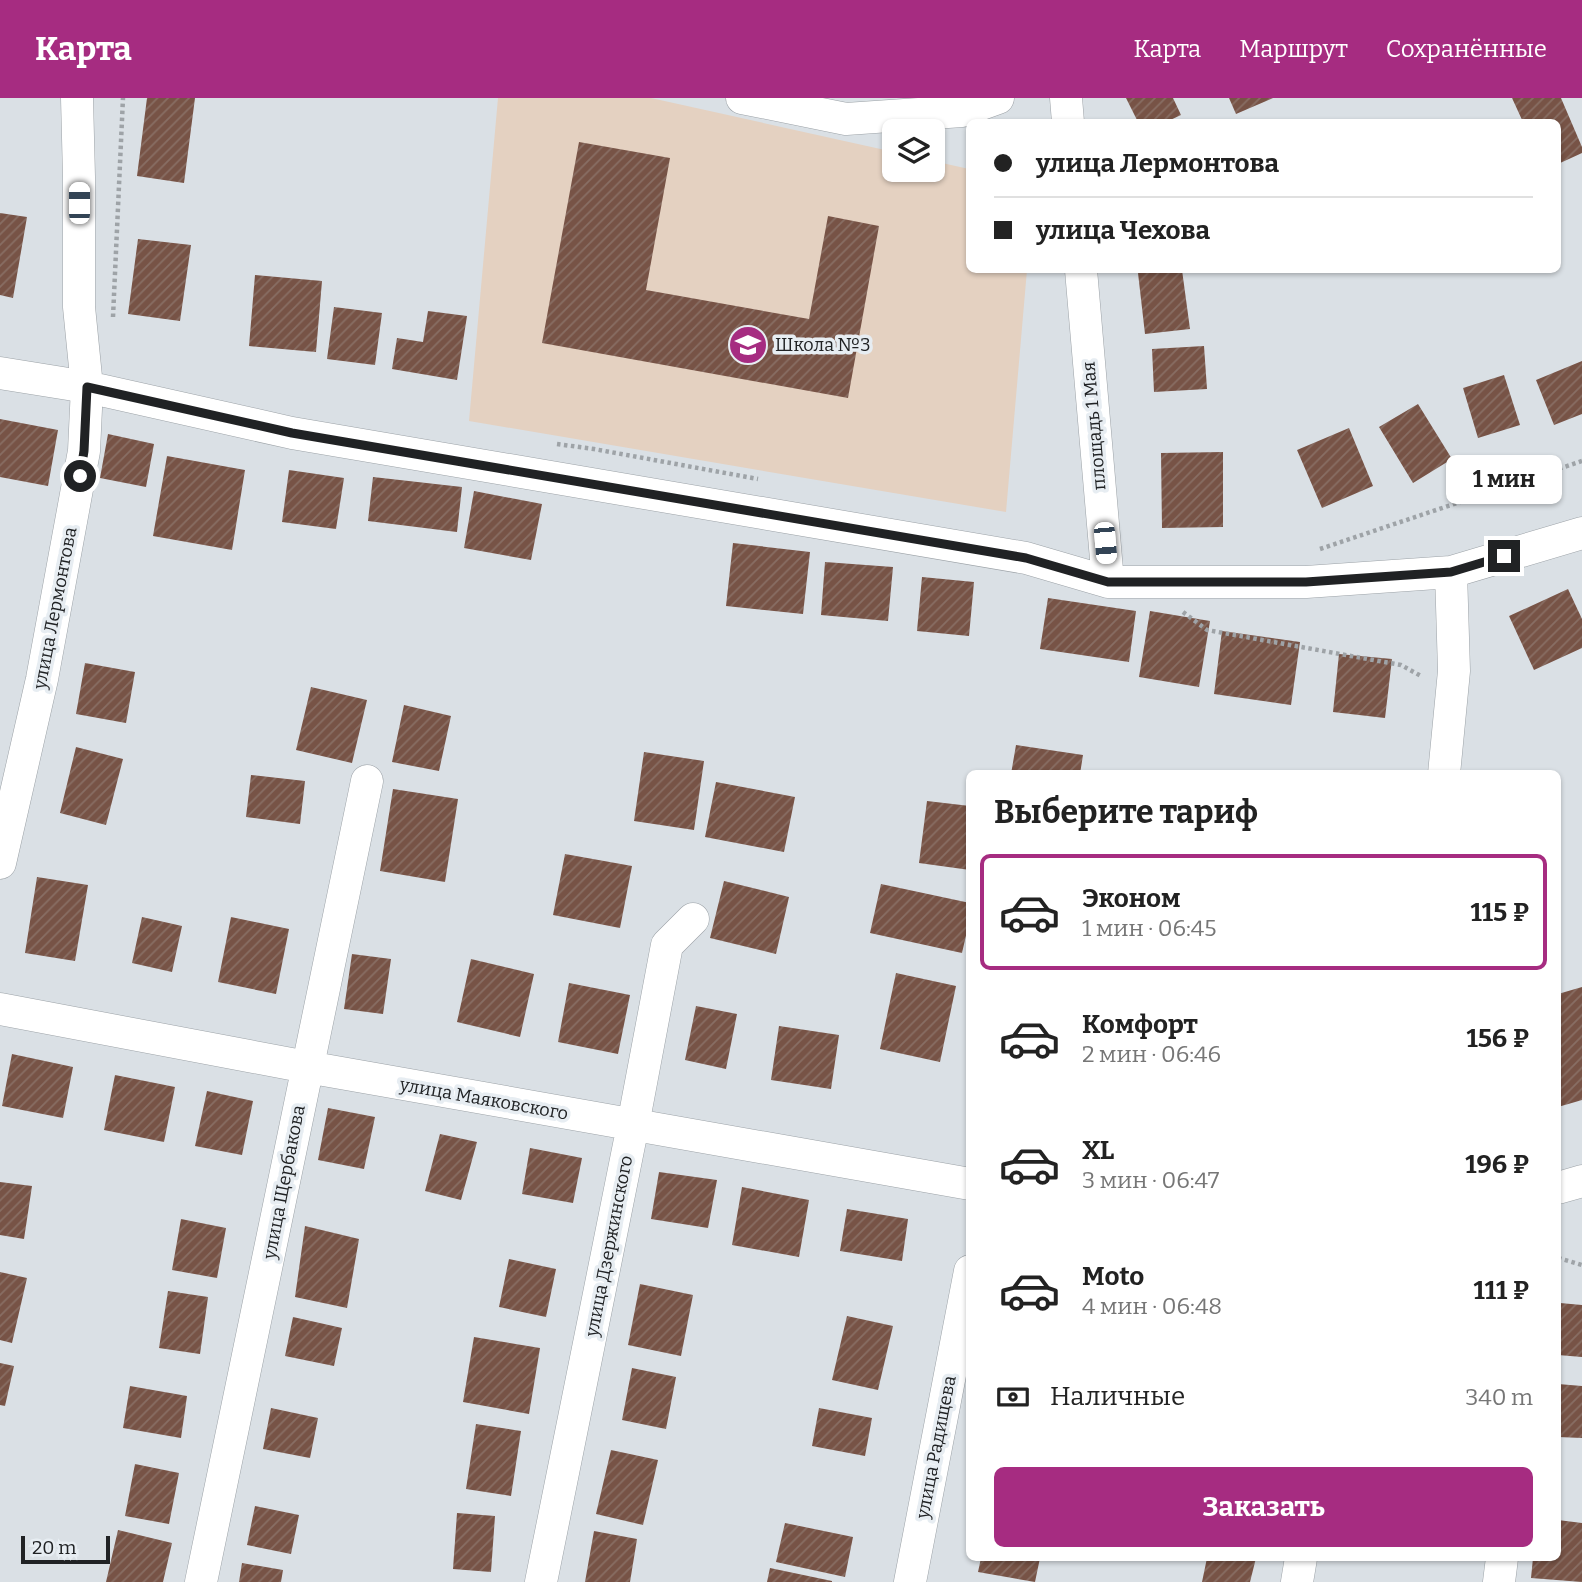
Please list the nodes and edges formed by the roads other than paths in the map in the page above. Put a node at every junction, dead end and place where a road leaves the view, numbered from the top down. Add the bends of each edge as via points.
1 (77, 98) edge
2 (742, 98) edge
3 (998, 98) edge
4 (1066, 98) edge
5 (1068, 119) edge
6 (1081, 273) edge
7 (0, 373) edge
8 (87, 387) junction
9 (1582, 533) edge
10 (1451, 572) junction
11 (1108, 582) junction
12 (1444, 770) edge
13 (367, 781) dead end
14 (0, 863) edge
15 (693, 919) dead end
16 (0, 1009) edge
17 (307, 1067) junction
18 (634, 1125) junction
19 (1582, 1181) edge
20 (966, 1183) edge
21 (1561, 1187) edge
22 (966, 1293) edge
23 (1300, 1561) edge
24 (1502, 1561) edge
25 (201, 1582) edge
26 (541, 1582) edge
27 (910, 1582) edge
28 (1297, 1582) edge
29 (1499, 1582) edge

1 - 8 street, улица Лермонтова via 79,307
2 - 3 street via 846,119 962,111
4 - 5 street
6 - 11 street, площадь 1 Мая
7 - 8 street
8 - 11 street via 292,433 1026,558
8 - 14 street, улица Лермонтова via 84,451 72,518 42,679
9 - 10 street
10 - 11 street via 1306,582
10 - 12 street via 1454,671
13 - 17 street, улица Щербакова
15 - 18 street, улица Дзержинского via 667,945
16 - 17 street, улица Маяковского
17 - 18 street, улица Маяковского
17 - 25 street, улица Щербакова
18 - 20 street, улица Маяковского
18 - 26 street, улица Дзержинского
19 - 21 street
22 - 27 street, улица Радищева
23 - 28 street
24 - 29 street

